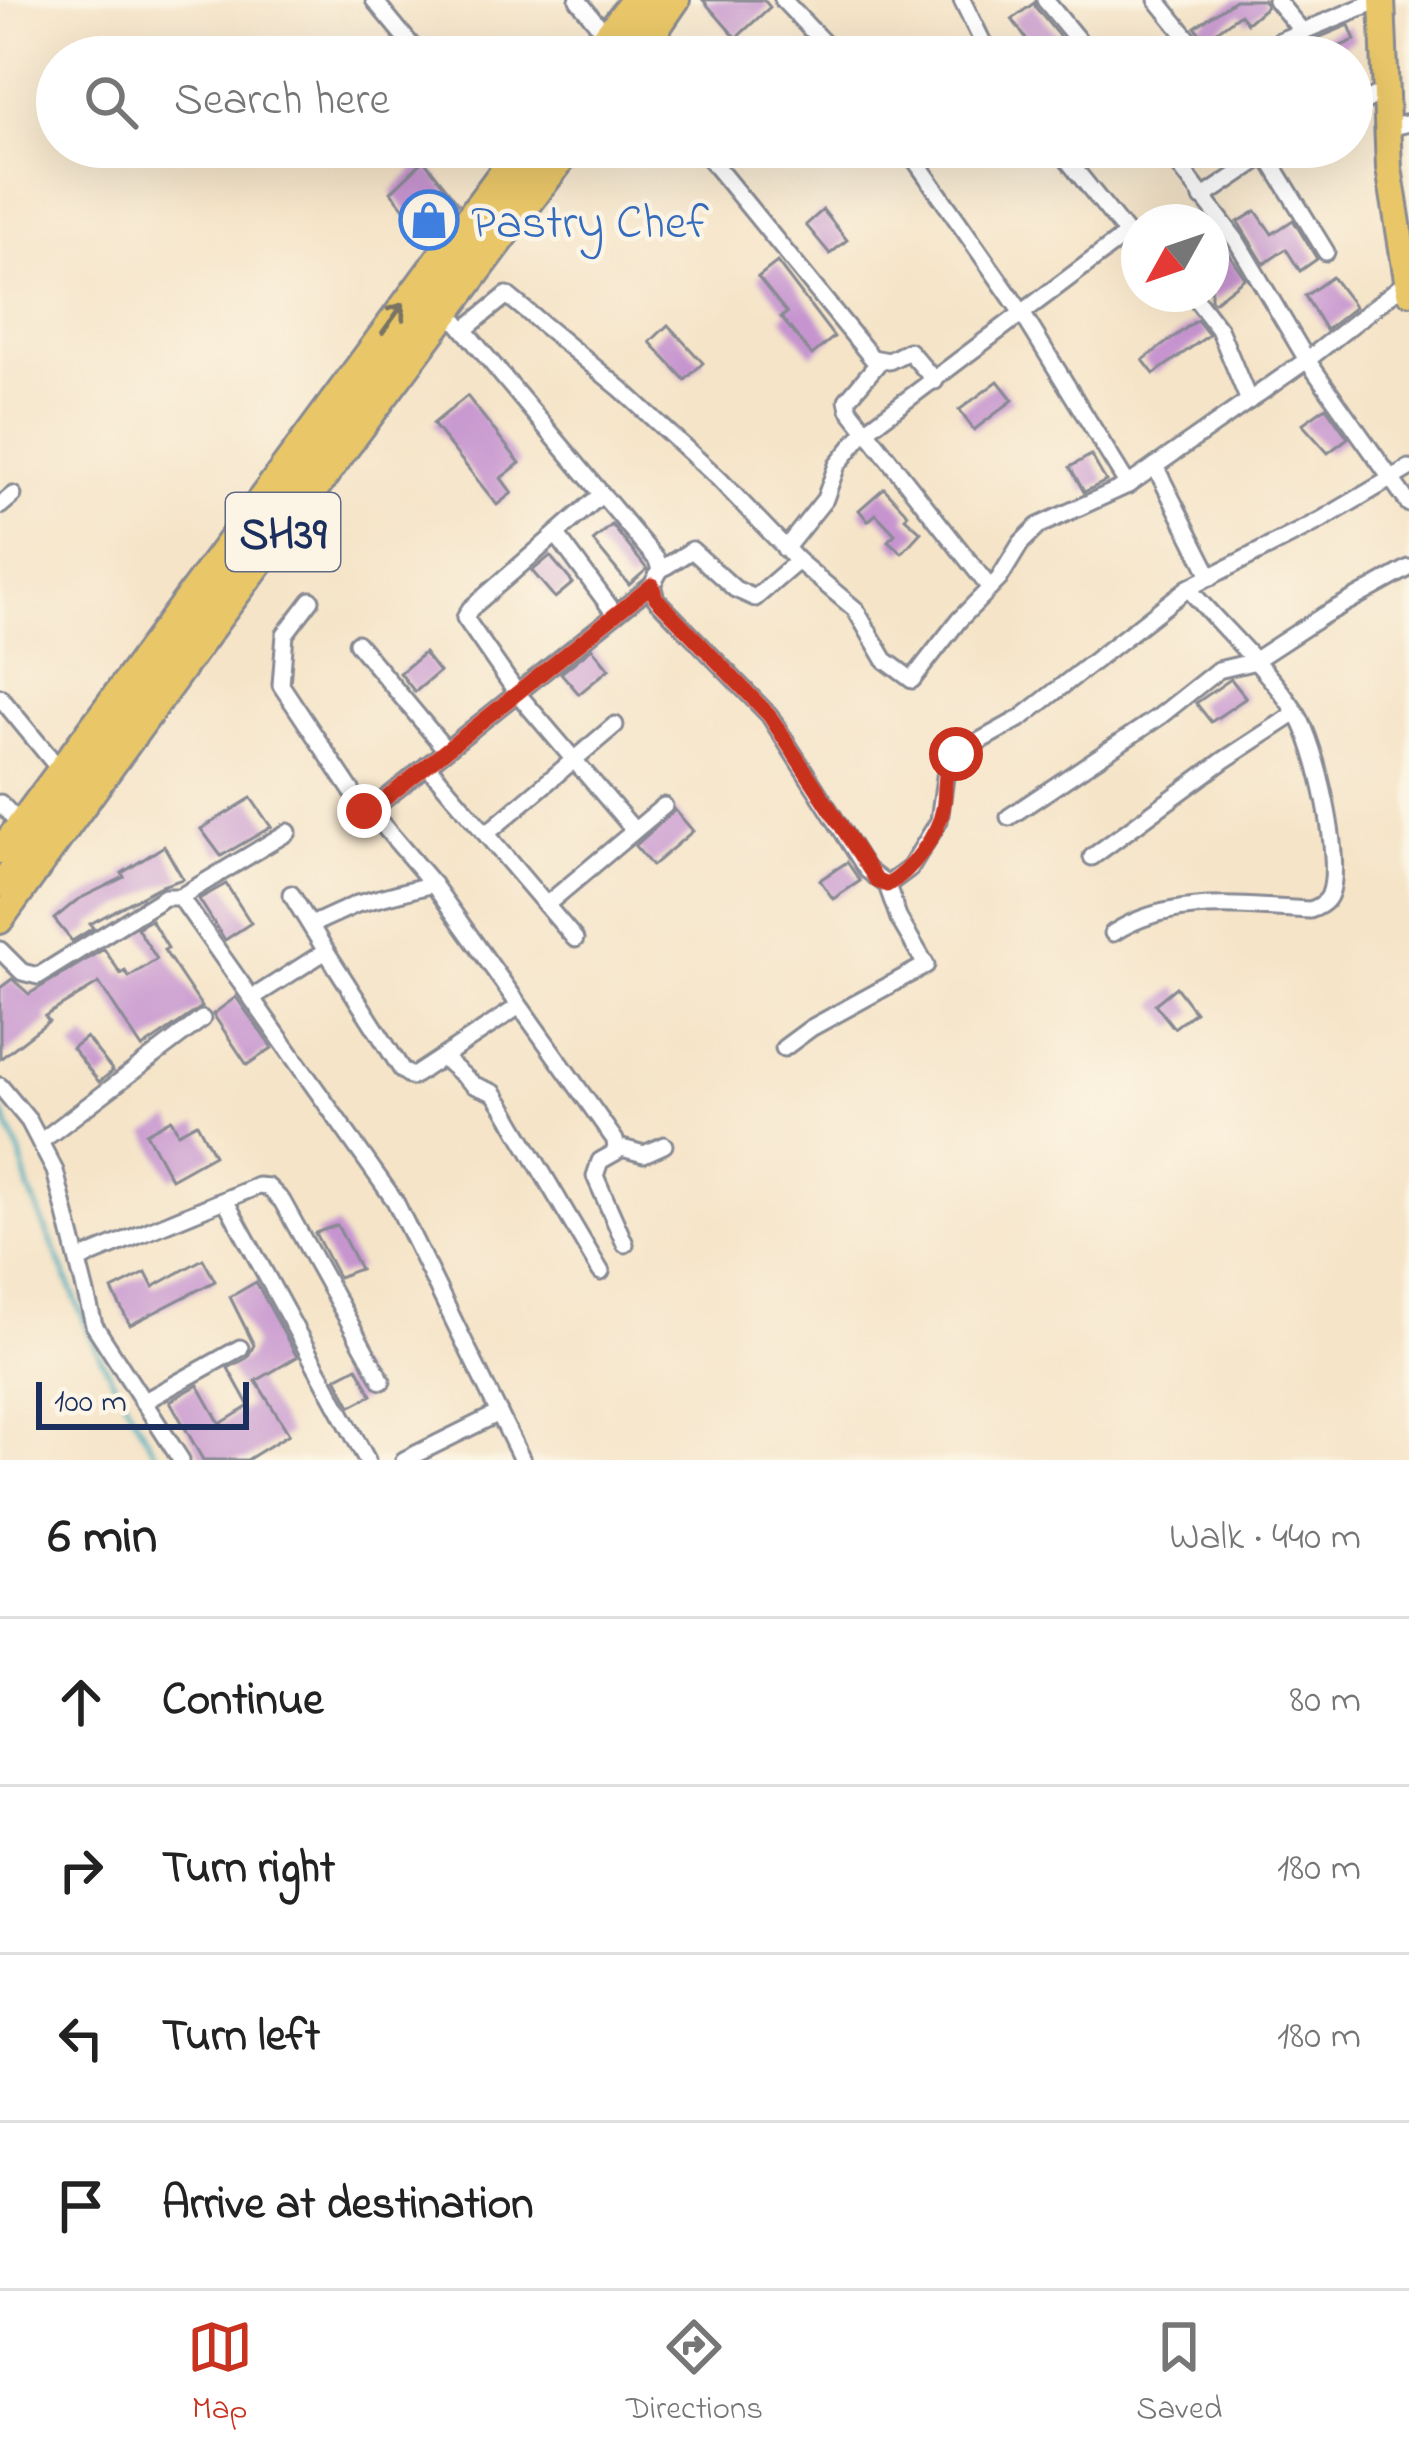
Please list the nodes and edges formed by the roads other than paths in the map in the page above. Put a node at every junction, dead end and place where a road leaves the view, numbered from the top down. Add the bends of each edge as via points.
1 (374, 0) edge
2 (578, 0) edge
3 (632, 0) edge
4 (656, 0) edge
5 (677, 0) edge
6 (783, 0) edge
7 (962, 0) edge
8 (1045, 0) edge
9 (1157, 0) edge
10 (1276, 0) edge
11 (1380, 0) edge
12 (1302, 31) junction
13 (404, 36) edge
14 (604, 36) edge
15 (616, 36) edge
16 (621, 36) edge
17 (652, 36) edge
18 (817, 36) edge
19 (980, 36) edge
20 (1075, 36) edge
21 (1186, 36) edge
22 (1292, 36) edge
23 (1386, 90) junction
24 (1373, 97) edge
25 (1399, 125) edge
26 (496, 168) edge
27 (532, 168) edge
28 (558, 168) edge
29 (717, 168) edge
30 (921, 168) edge
31 (1074, 168) edge
32 (1180, 168) edge
33 (1247, 168) edge
34 (1281, 168) edge
35 (1202, 198) junction
36 (1121, 224) edge
37 (1121, 247) edge
38 (1326, 252) dead end
39 (1408, 285) edge
40 (1206, 312) edge
41 (1022, 313) junction
42 (456, 321) junction
43 (1307, 360) junction
44 (880, 362) junction
45 (935, 381) junction
46 (1249, 401) junction
47 (864, 432) junction
48 (1155, 466) junction
49 (1409, 467) edge
50 (1391, 480) junction
51 (1128, 485) junction
52 (602, 494) junction
53 (1409, 503) edge
54 (556, 534) junction
55 (785, 549) junction
56 (798, 561) junction
57 (1409, 568) edge
58 (1210, 577) junction
59 (656, 578) junction
60 (990, 588) junction
61 (1188, 588) junction
62 (311, 600) dead end
63 (615, 614) junction
64 (357, 643) dead end
65 (1252, 662) junction
66 (517, 693) junction
67 (0, 697) edge
68 (1296, 713) junction
69 (615, 725) dead end
70 (446, 750) junction
71 (574, 760) junction
72 (427, 765) junction
73 (60, 770) junction
74 (0, 803) edge
75 (664, 806) dead end
76 (375, 816) junction
77 (1009, 817) dead end
78 (20, 824) junction
79 (634, 830) junction
80 (288, 832) dead end
81 (486, 834) junction
82 (0, 851) edge
83 (1092, 857) dead end
84 (434, 884) junction
85 (0, 885) edge
86 (887, 885) junction
87 (291, 894) dead end
88 (180, 897) junction
89 (546, 905) junction
90 (0, 921) edge
91 (311, 926) junction
92 (1113, 933) dead end
93 (575, 939) dead end
94 (0, 950) edge
95 (326, 951) junction
96 (251, 998) junction
97 (518, 1007) junction
98 (202, 1018) dead end
99 (784, 1048) dead end
100 (443, 1058) junction
101 (0, 1086) edge
102 (40, 1142) junction
103 (664, 1145) dead end
104 (618, 1147) junction
105 (224, 1200) junction
106 (625, 1244) dead end
107 (78, 1260) junction
108 (601, 1272) dead end
109 (240, 1348) dead end
110 (382, 1381) dead end
111 (143, 1402) junction
112 (499, 1413) junction
113 (182, 1460) edge
114 (367, 1460) edge
115 (404, 1460) edge
116 (522, 1460) edge

1 - 13 street
2 - 14 street
3 - 15 main road
4 - 16 main road
5 - 17 main road
6 - 18 street
7 - 19 street
8 - 20 street
9 - 21 street
10 - 12 street
11 - 12 street
11 - 23 main road
12 - 22 street
23 - 24 street
23 - 25 main road
25 - 39 main road via 1389,168
73 -> 26 main road, SH39
27 - 85 main road
28 - 42 main road, SH39
29 - 44 street
30 - 41 street
31 - 36 street
32 - 35 street
33 - 35 street
34 - 38 street
35 - 43 street via 1236,239
37 - 41 street
39 - 43 street
40 - 46 street
41 - 45 street
41 - 51 street
42 - 52 street
42 - 55 street via 507,295 621,389
42 - 90 main road, SH39 via 221,616
43 - 46 street
43 - 50 street
44 - 45 street via 909,351
44 - 47 street via 847,400
45 - 47 street
46 - 48 street
47 - 55 street
47 - 60 street
48 - 51 street
48 - 58 street
49 - 50 street
50 - 53 street
50 - 58 street
51 - 60 street via 1038,526
52 - 54 street
52 - 59 street via 657,560
54 - 63 street
54 - 66 street via 465,618
55 - 56 street
56 - 59 street via 755,598 692,550
56 - 60 street via 855,609 885,660 912,680
57 - 65 street
58 - 61 street
59 - 63 street
59 - 86 street via 656,598 769,715 867,871
61 - 65 street
61 - 86 street via 1021,718 956,754 939,821 910,868
62 - 76 street via 285,634 281,685 364,811
63 - 66 street
64 - 70 street
65 - 68 street
65 - 77 street via 1218,670
66 - 70 street
66 - 71 street
67 - 73 street
68 - 83 street
68 - 92 street via 1327,822 1330,895 1310,910 1151,911
69 - 71 street
70 - 72 street
71 - 79 street
71 - 81 street
72 - 76 street
72 - 81 street
73 - 78 main road, SH39
74 - 78 street
75 - 79 street
76 - 84 street
78 - 82 main road, SH39
79 - 89 street
80 - 88 street
81 - 89 street
84 - 91 street
84 - 97 street
86 - 99 street via 926,965
87 - 91 street
88 - 94 street via 165,897 38,976
88 - 96 street
89 - 93 street
91 - 95 street
95 - 96 street
95 - 100 street via 402,1070 419,1074
96 - 112 street via 395,1201
97 - 100 street
97 - 104 street
98 - 102 street
100 - 108 street via 499,1100
101 - 102 street
102 - 107 street via 65,1199
103 - 104 street via 644,1154
104 - 106 street via 595,1176
105 - 107 street
105 - 110 street via 258,1186 276,1193
105 - 114 street
107 - 111 street via 94,1324
109 - 111 street
111 - 113 street
112 - 115 street
112 - 116 street

